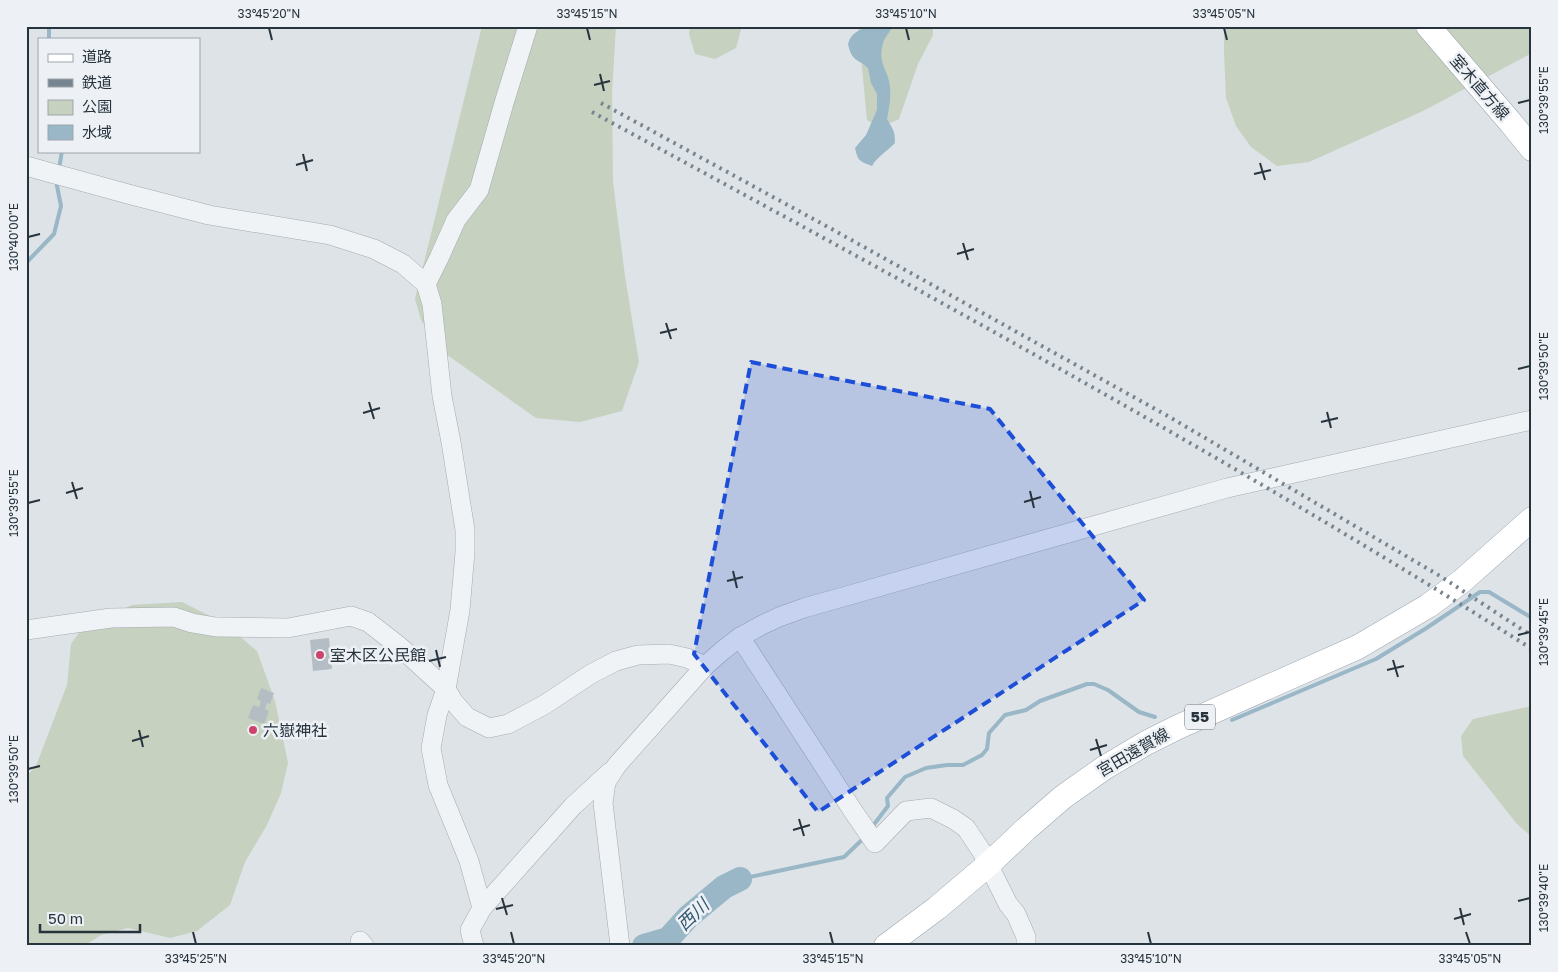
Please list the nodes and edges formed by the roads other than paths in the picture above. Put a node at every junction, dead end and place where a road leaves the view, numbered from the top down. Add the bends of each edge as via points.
1 (528, 26) edge
2 (1428, 26) edge
3 (1532, 149) edge
4 (26, 166) edge
5 (426, 284) junction
6 (1532, 420) edge
7 (1532, 519) edge
8 (26, 630) edge
9 (740, 637) junction
10 (705, 666) junction
11 (446, 689) junction
12 (617, 765) junction
13 (988, 864) junction
14 (482, 908) junction
15 (474, 946) edge
16 (620, 946) edge
17 (886, 946) edge
18 (1026, 946) edge

1 - 5 street via 479,190 456,220
2 - 3 main road, 室木直方線
4 - 5 street via 209,215 330,235 374,249 403,264
5 - 11 street via 432,304 442,396 465,530 460,610
6 - 9 street via 1227,488 804,608
7 - 13 main road, 宮田遠賀線 / 55 via 1455,586 1366,643 1178,727 1104,768 1062,797
8 - 11 street via 111,618 174,617 216,627 288,628 351,616 368,622
9 - 10 street
9 - 13 street via 875,843 906,811 931,808 966,828
10 - 11 street via 669,654 616,660 537,709 508,724 489,728 467,717
10 - 12 street
11 - 14 street via 437,714 431,748 438,785 469,861
12 - 14 street via 573,806
12 - 16 street via 606,782 603,803
13 - 17 main road, 宮田遠賀線 / 55
13 - 18 street via 1016,914 1026,937
14 - 15 street via 470,930

